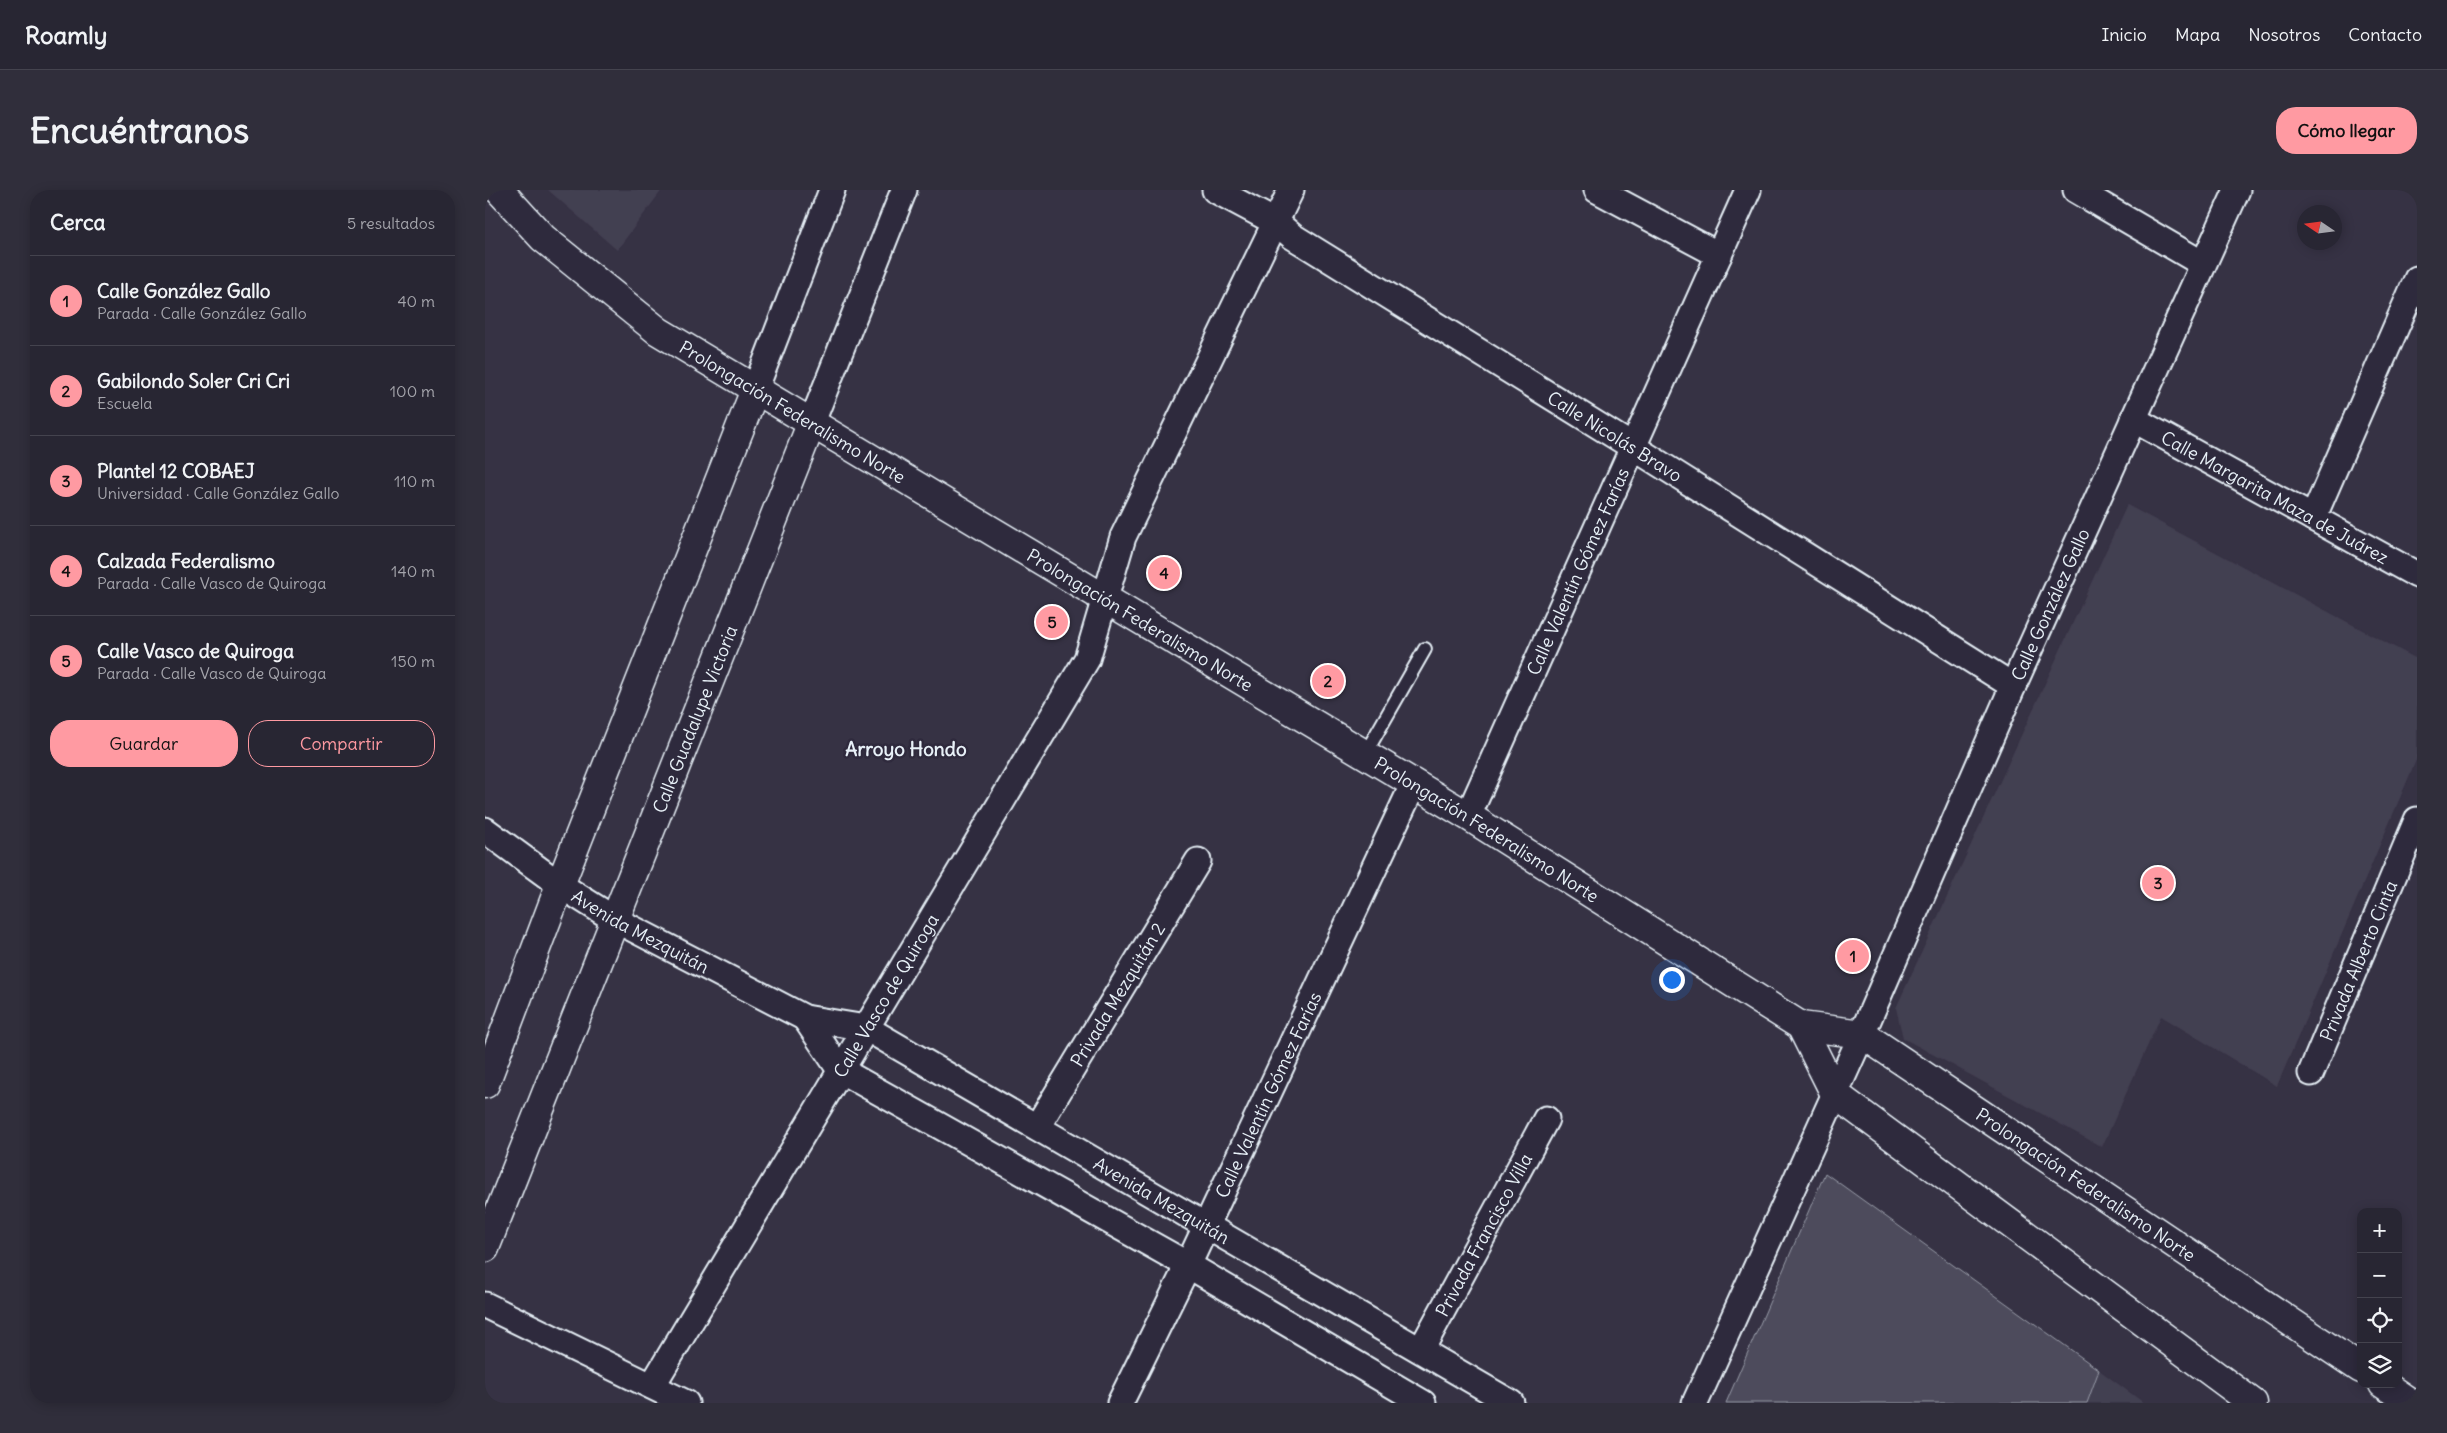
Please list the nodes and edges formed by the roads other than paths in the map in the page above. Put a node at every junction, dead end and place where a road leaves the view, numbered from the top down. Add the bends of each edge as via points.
1 (499, 190) edge
2 (832, 190) edge
3 (904, 190) edge
4 (1215, 190) edge
5 (1291, 190) edge
6 (1597, 190) edge
7 (1748, 190) edge
8 (2076, 190) edge
9 (2237, 190) edge
10 (1277, 223) junction
11 (1719, 255) junction
12 (2203, 264) junction
13 (2417, 279) edge
14 (755, 390) junction
15 (2133, 420) junction
16 (812, 422) junction
17 (1633, 447) junction
18 (2313, 518) junction
19 (2417, 575) edge
20 (1106, 597) junction
21 (1425, 649) dead end
22 (2013, 686) junction
23 (1365, 754) junction
24 (1414, 783) junction
25 (1468, 816) junction
26 (2417, 820) edge
27 (485, 830) edge
28 (1198, 861) dead end
29 (560, 885) junction
30 (614, 919) junction
31 (805, 1018) junction
32 (1801, 1026) junction
33 (865, 1028) junction
34 (1862, 1034) junction
35 (840, 1070) junction
36 (2311, 1074) dead end
37 (485, 1084) edge
38 (1835, 1094) junction
39 (1546, 1119) dead end
40 (1037, 1127) junction
41 (1207, 1225) junction
42 (485, 1248) edge
43 (1188, 1265) junction
44 (485, 1305) edge
45 (1421, 1350) junction
46 (2357, 1366) edge
47 (652, 1386) junction
48 (2389, 1388) edge
49 (686, 1403) edge
50 (1120, 1403) edge
51 (1423, 1403) edge
52 (1511, 1403) edge
53 (1695, 1403) edge
54 (2253, 1403) edge
55 (2411, 1403) edge

1 - 14 main road, Prolongación Federalismo Norte via 543,238 658,331
2 - 14 street
3 - 16 street, Calle Guadalupe Victoria
4 - 10 street, Calle Nicolás Bravo
5 - 10 street, Calle Vasco de Quiroga
6 - 11 street
7 - 11 street, Calle Valentín Gómez Farías
8 - 12 street
9 - 12 street, Calle González Gallo
10 - 17 street, Calle Nicolás Bravo via 1292,236
10 - 20 street, Calle Vasco de Quiroga via 1123,537
11 - 17 street, Calle Valentín Gómez Farías
12 - 15 street, Calle González Gallo
13 - 18 street
14 - 16 main road, Prolongación Federalismo Norte
14 - 29 main road
15 - 18 street, Calle Margarita Maza de Juárez
15 - 22 street, Calle González Gallo
16 - 20 main road, Prolongación Federalismo Norte
16 - 30 main road, Calle Guadalupe Victoria
17 - 22 street, Calle Nicolás Bravo
17 - 25 street, Calle Valentín Gómez Farías
18 - 19 street, Calle Margarita Maza de Juárez
20 - 23 main road, Prolongación Federalismo Norte
20 - 33 street, Calle Vasco de Quiroga via 1087,660
21 - 23 lane
22 - 34 street, Calle González Gallo
23 - 24 main road, Prolongación Federalismo Norte
24 - 25 main road, Prolongación Federalismo Norte
24 - 41 street, Calle Valentín Gómez Farías
25 - 32 main road, Prolongación Federalismo Norte
26 - 36 street, Privada Alberto Cinta
27 - 29 street, Avenida Mezquitán
28 - 40 street, Privada Mezquitán 2
29 - 30 street, Avenida Mezquitán
29 - 37 main road
30 - 31 street, Avenida Mezquitán
30 - 42 main road, Calle Guadalupe Victoria
31 - 33 street, Avenida Mezquitán
31 - 35 street, Avenida Mezquitán
32 - 34 main road, Prolongación Federalismo Norte
32 - 38 main road
33 - 35 street, Calle Vasco de Quiroga
33 - 40 street, Avenida Mezquitán
34 - 38 street, Calle González Gallo
34 - 46 main road, Prolongación Federalismo Norte
35 - 43 street, Avenida Mezquitán
35 - 47 street, Calle Vasco de Quiroga
38 - 53 street, Calle González Gallo
38 - 54 main road
39 - 45 street, Privada Francisco Villa
40 - 41 street, Avenida Mezquitán
41 - 43 street, Calle Valentín Gómez Farías
41 - 45 street, Avenida Mezquitán
43 - 50 street, Calle Valentín Gómez Farías
43 - 51 street, Avenida Mezquitán
44 - 47 street
45 - 52 street, Avenida Mezquitán
47 - 49 street
48 - 55 main road

